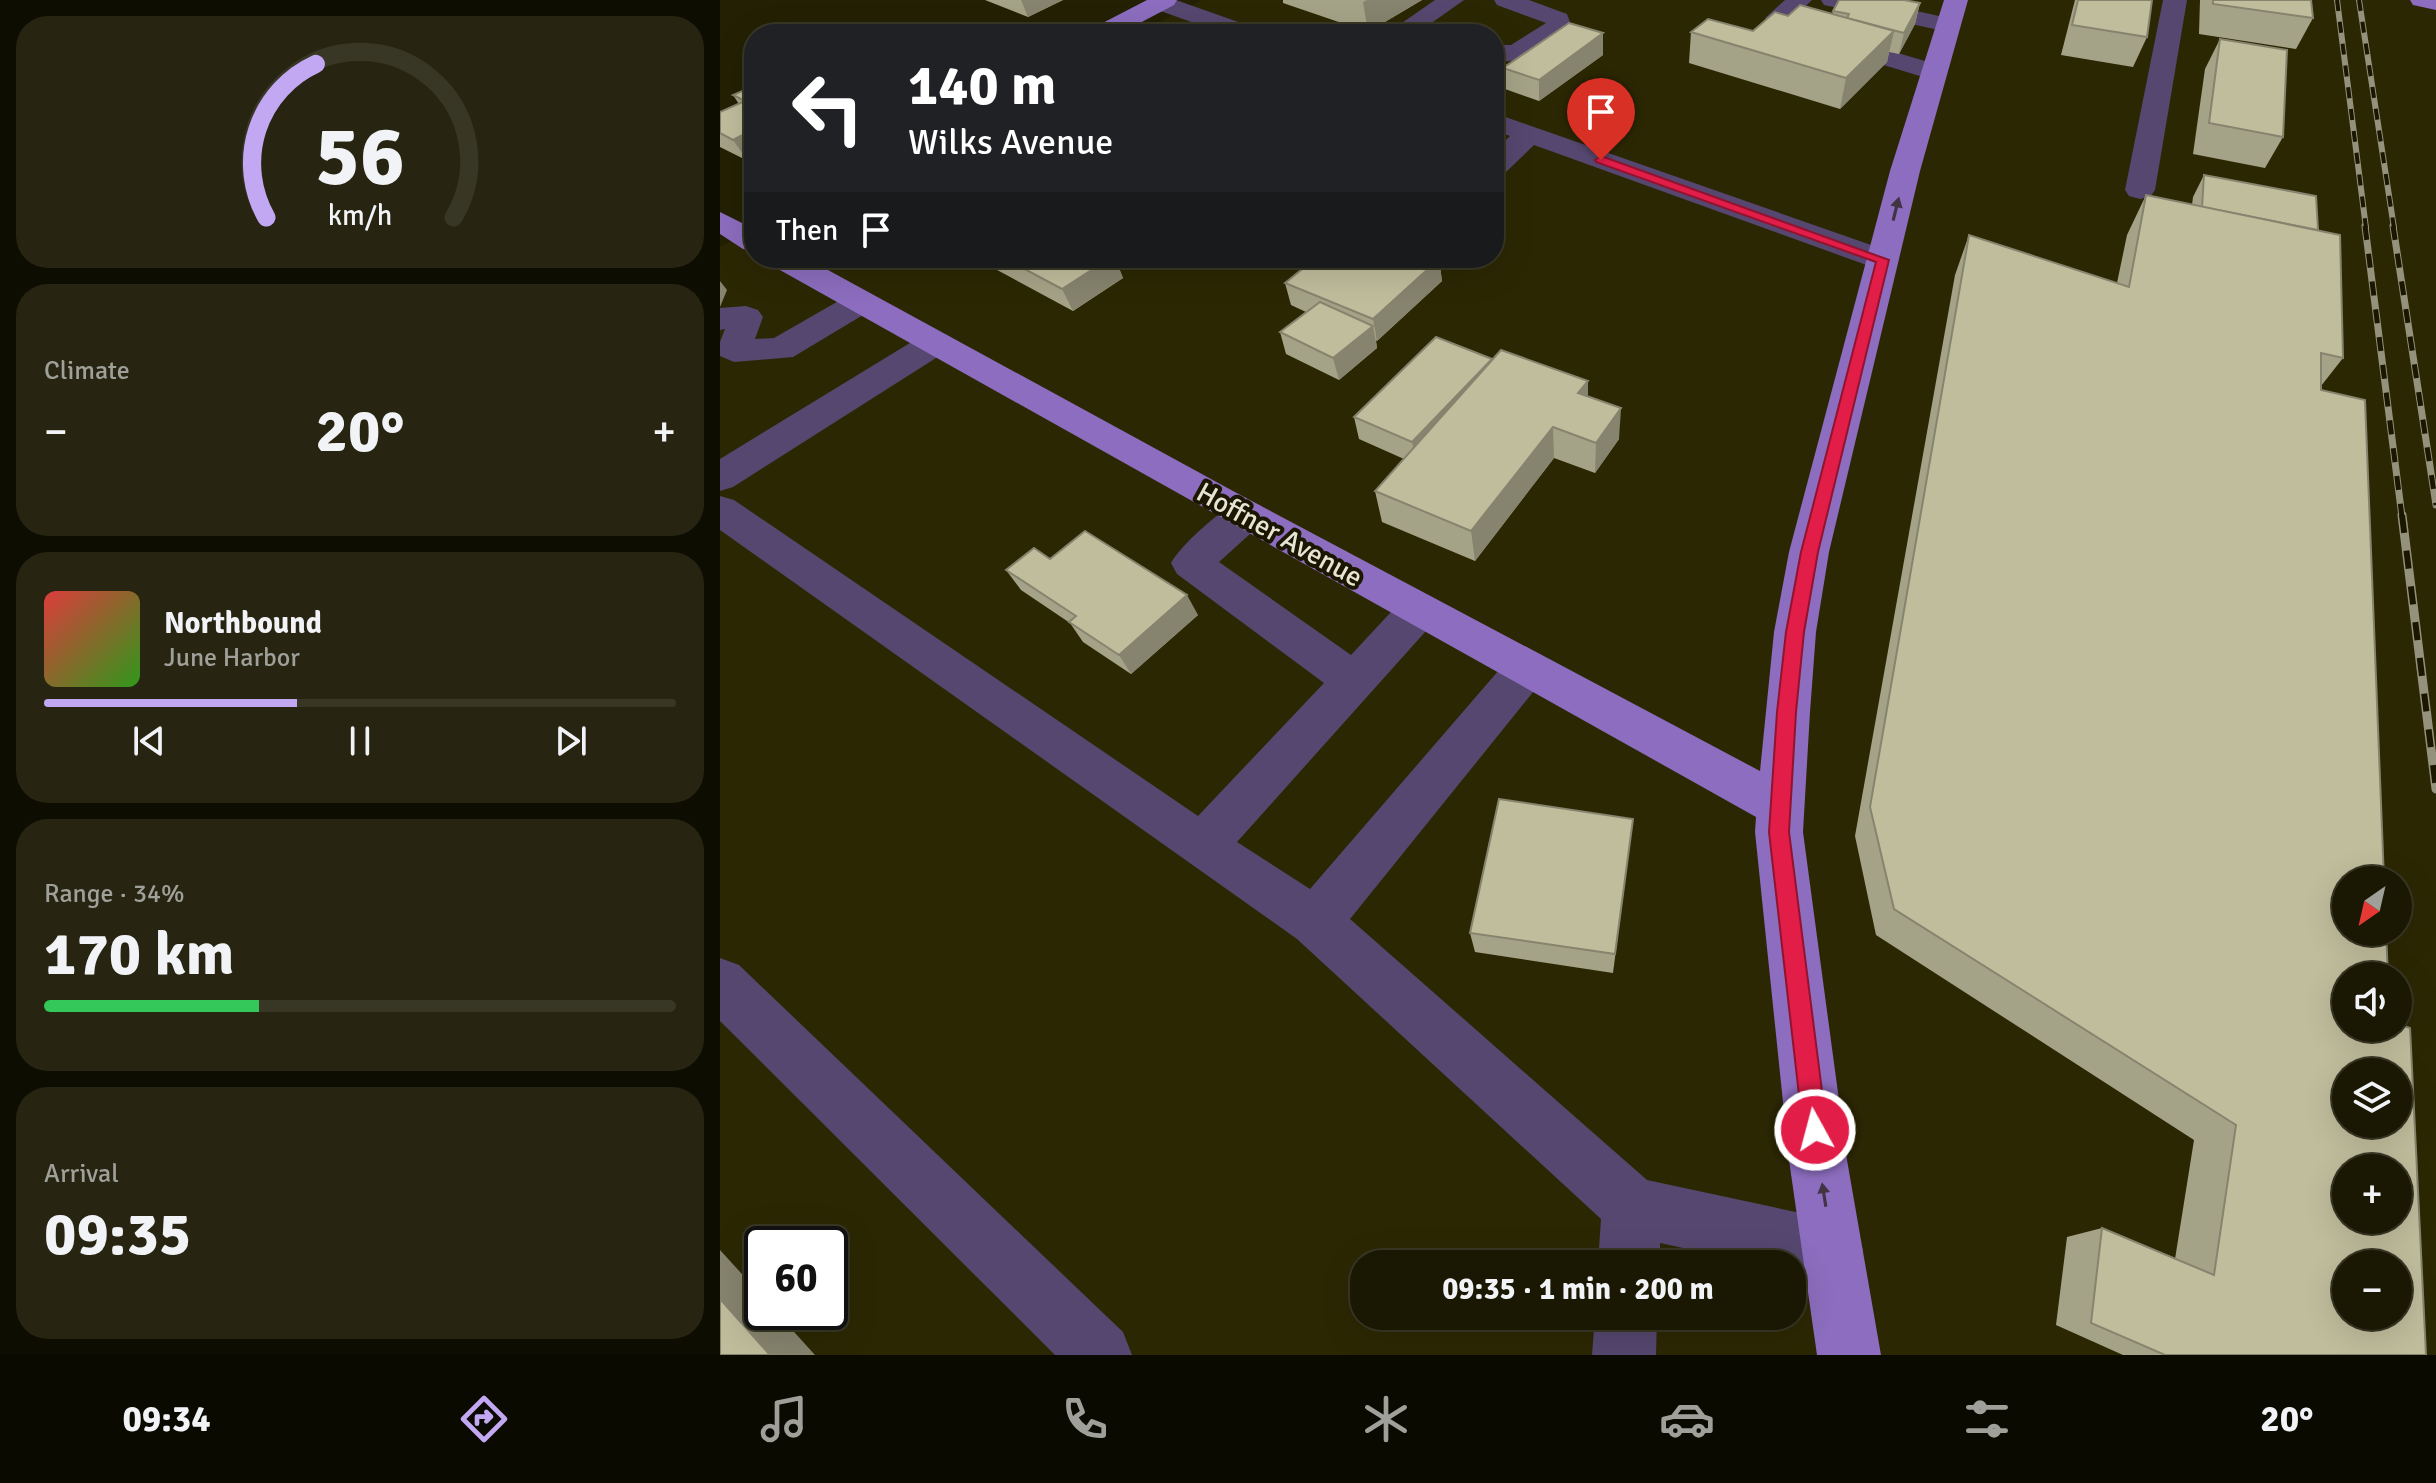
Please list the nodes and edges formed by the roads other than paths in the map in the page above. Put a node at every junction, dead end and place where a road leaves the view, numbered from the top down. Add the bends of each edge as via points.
1 (1452, 0) edge
2 (1506, 0) edge
3 (1800, 0) edge
4 (1833, 0) edge
5 (2175, 0) edge
6 (2422, 0) edge
7 (1163, 1) edge
8 (2436, 3) edge
9 (1952, 12) edge
10 (1119, 24) edge
11 (1223, 24) edge
12 (1424, 24) edge
13 (1504, 55) edge
14 (1933, 72) junction
15 (1504, 125) edge
16 (1529, 134) junction
17 (1504, 158) edge
18 (2140, 190) dead end
19 (744, 214) edge
20 (722, 224) edge
21 (744, 236) edge
22 (1883, 260) junction
23 (800, 268) edge
24 (861, 302) junction
25 (733, 308) edge
26 (935, 343) junction
27 (727, 352) edge
28 (720, 477) edge
29 (720, 510) edge
30 (1246, 515) junction
31 (1419, 610) junction
32 (1527, 668) junction
33 (1354, 681) junction
34 (1780, 806) junction
35 (1202, 846) junction
36 (1315, 922) junction
37 (720, 984) edge
38 (1630, 1236) edge
39 (1833, 1250) junction
40 (1625, 1330) edge
41 (1100, 1355) edge
42 (1624, 1355) edge
43 (1849, 1355) edge

1 - 12 street
2 - 13 street via 1548,13 1559,25 1519,53
3 - 14 street via 1777,18 1787,28
4 - 9 street
5 - 18 street
6 - 8 main road
7 - 10 main road
7 - 11 street
9 - 14 main road
22 -> 14 main road
15 - 16 street
16 - 17 street
16 - 22 street
19 - 20 main road
20 - 21 main road
22 - 34 main road via 1809,552 1795,632
23 - 24 main road, Hoffner Avenue
24 - 26 main road, Hoffner Avenue
24 - 27 street via 781,349
25 - 27 street
26 - 28 street
26 - 30 main road, Hoffner Avenue
29 - 35 street
30 - 31 main road, Hoffner Avenue
30 - 33 street via 1191,563
31 - 32 main road, Hoffner Avenue
31 - 33 street
32 - 34 main road, Hoffner Avenue
32 - 36 street
33 - 35 street
39 -> 34 main road via 1818,1160
35 - 36 street
36 - 38 street
37 - 41 street
38 - 39 street
39 - 43 main road
40 - 42 street

